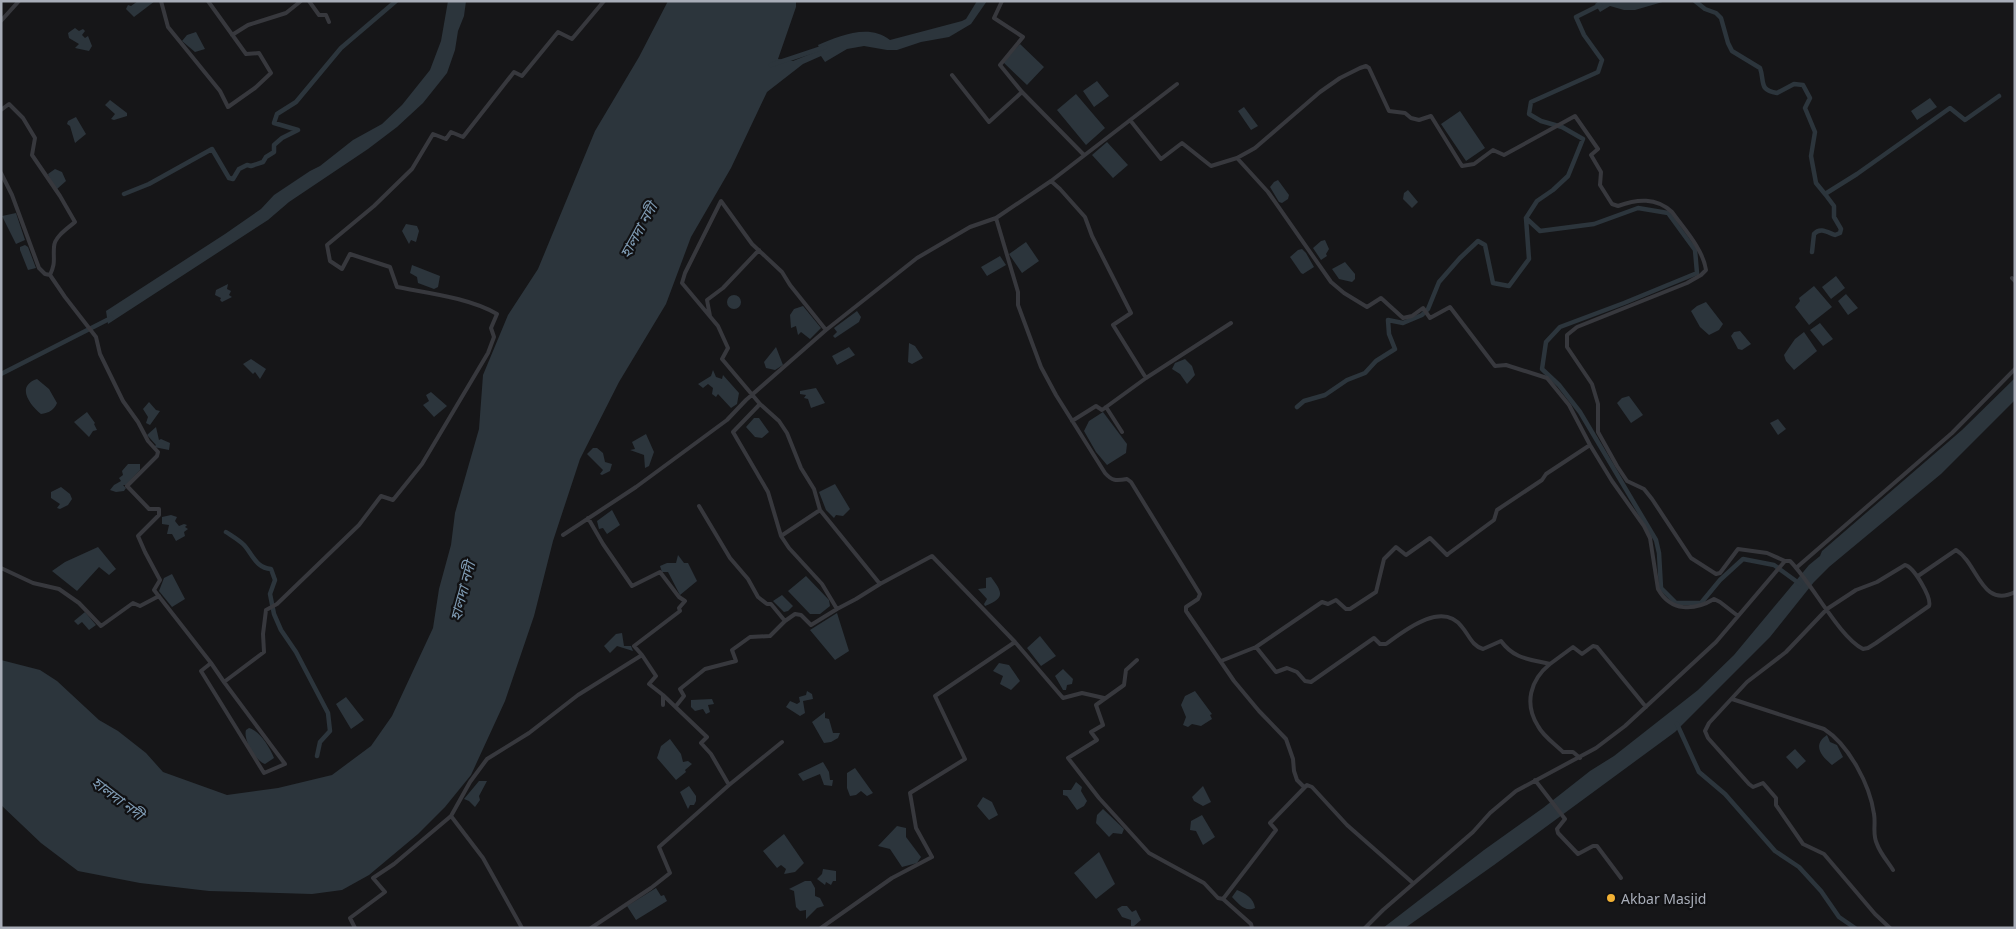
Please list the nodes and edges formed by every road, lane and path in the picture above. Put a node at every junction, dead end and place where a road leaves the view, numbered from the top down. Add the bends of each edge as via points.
1 (19, 1) edge
2 (161, 1) edge
3 (208, 1) edge
4 (301, 1) edge
5 (309, 1) edge
6 (604, 1) edge
7 (1002, 1) edge
8 (1, 21) edge
9 (329, 22) dead end
10 (232, 35) junction
11 (952, 75) dead end
12 (1177, 84) dead end
13 (1022, 92) junction
14 (1, 110) edge
15 (1130, 120) junction
16 (1084, 155) junction
17 (1237, 158) junction
18 (1, 173) edge
19 (1050, 181) junction
20 (996, 218) junction
21 (759, 250) junction
22 (50, 274) junction
23 (710, 316) junction
24 (1231, 323) dead end
25 (826, 330) junction
26 (2015, 369) edge
27 (1146, 378) junction
28 (753, 394) junction
29 (760, 404) junction
30 (1106, 407) junction
31 (1072, 421) junction
32 (1122, 432) dead end
33 (1590, 445) junction
34 (699, 506) dead end
35 (820, 510) junction
36 (588, 518) junction
37 (563, 536) dead end
38 (781, 536) junction
39 (1784, 563) junction
40 (1, 568) edge
41 (1796, 568) junction
42 (1918, 576) junction
43 (880, 584) junction
44 (2015, 592) edge
45 (159, 596) junction
46 (837, 609) junction
47 (1827, 609) junction
48 (1738, 616) junction
49 (785, 621) junction
50 (1015, 642) junction
51 (1256, 647) junction
52 (642, 655) junction
53 (1137, 660) dead end
54 (1220, 661) junction
55 (211, 663) junction
56 (1550, 664) junction
57 (224, 682) junction
58 (664, 695) junction
59 (1104, 698) junction
60 (1732, 699) junction
61 (662, 705) dead end
62 (676, 706) junction
63 (1646, 707) junction
64 (782, 742) dead end
65 (1580, 758) junction
66 (1535, 780) junction
67 (730, 785) junction
68 (1304, 787) junction
69 (451, 816) junction
70 (1894, 870) dead end
71 (1622, 878) dead end
72 (1413, 883) junction
73 (1223, 899) junction
74 (355, 928) edge
75 (522, 928) edge
76 (591, 928) edge
77 (821, 928) edge
78 (1252, 928) edge
79 (1365, 928) edge
80 (1890, 928) edge

1 - 8 street
2 - 10 street via 168,27 220,91 228,107 271,74 259,53 246,54
3 - 10 street
4 - 10 street via 286,13 248,25
5 - 9 street via 319,15 326,15
6 - 57 street via 572,39 558,32 522,76 514,72 463,137 451,132 446,139 433,134 412,170 327,245 330,261 342,269 350,254 368,259 390,267 398,287 484,307 497,314 491,328 494,338 422,464 393,500 381,496 359,525 277,604 266,610 263,634 266,650
7 - 13 street via 994,18 1023,37 1000,65
11 - 13 street via 989,122
12 - 15 street
13 - 16 street
14 - 22 street via 9,104 23,118 35,138 32,155 75,222 54,245 55,264
15 - 16 street
15 - 17 street via 1161,159 1182,143 1211,166
16 - 19 street
17 - 33 street via 1268,192 1331,282 1344,293 1368,307 1381,298 1403,318 1423,308 1430,318 1450,307 1495,366 1506,365 1550,380 1570,405
17 - 39 street via 1256,148 1320,92 1366,66 1389,111 1405,113 1419,120 1431,116 1462,166 1474,164 1493,150 1504,155 1576,117 1598,149 1591,155 1601,172 1600,184 1612,204 1618,206 1635,200 1649,200 1667,207 1699,252 1706,270 1688,283 1577,327 1567,335 1566,347 1592,384 1598,404 1598,432 1627,481 1644,489 1694,561 1716,574 1720,573 1738,549 1767,553
18 - 22 street via 38,268
19 - 20 street
19 - 27 street via 1084,217 1131,312 1112,325
20 - 25 street via 970,227 917,258
20 - 31 street via 1030,342
21 - 23 street via 707,300
21 - 23 street via 721,202 682,283
21 - 25 street via 782,272
22 - 45 street via 96,336 100,354 123,401 158,452 127,486 149,509 159,509 159,515 138,536 160,580 154,590
23 - 28 street via 728,348 722,359
24 - 27 street
25 - 28 street
26 - 41 street via 1952,433
27 - 30 street
28 - 29 street
28 - 36 street via 727,420
29 - 35 street via 787,433 801,468 814,489
29 - 38 street via 732,432 768,492
30 - 31 street via 1102,410 1096,406
30 - 32 street
31 - 54 street via 1105,473 1115,481 1127,479 1131,482 1157,523 1200,594 1186,611
33 - 48 street via 1650,538 1662,596 1685,609 1705,605 1714,599
33 - 51 street via 1497,510 1494,520 1447,555 1430,538 1406,555 1396,547 1384,559 1376,592 1348,610 1336,600 1328,604 1322,602
34 - 49 street via 758,597 771,604
35 - 38 street
35 - 43 street
36 - 37 street
36 - 52 street via 632,586 660,572 678,597 685,601 679,608 680,612 634,646
38 - 46 street via 822,584
39 - 41 street via 1790,561
39 - 48 street
40 - 45 street via 33,583 59,589 80,603 101,626 132,603 140,606
41 - 47 street
42 - 44 street via 1956,550 1992,594 2002,596
42 - 47 street via 1905,565
42 - 47 street via 1930,604 1868,648 1863,649 1856,644
43 - 46 street
43 - 50 street via 932,556
45 - 55 street
46 - 49 street via 811,625 801,615 795,614
47 - 60 street via 1786,652 1747,682
48 - 63 street via 1704,655
49 - 62 street via 770,636 750,638 732,650 736,661 705,669 680,689 684,696
50 - 59 street via 1063,698 1082,693
50 - 77 street via 935,696 965,759 910,793 916,828 932,857 892,878
51 - 54 street
51 - 56 street via 1276,672 1287,668 1297,672 1305,682 1311,682 1374,638 1380,644 1386,644 1427,618 1440,617 1453,618 1477,647 1483,649 1501,641 1520,658
52 - 58 street via 656,676 649,684
52 - 69 street via 487,759
53 - 59 street via 1126,670 1124,685
54 - 68 street via 1286,740 1297,780
55 - 57 street
55 - 57 street via 201,670 264,773 284,764
56 - 63 street via 1574,647 1582,654 1596,646
56 - 65 street via 1536,676 1529,699 1530,709 1542,732 1563,752 1574,752
58 - 61 street
58 - 62 street
59 - 73 street via 1096,706 1103,725 1091,732 1097,740 1068,758 1098,798 1149,853 1204,882 1218,898
60 - 70 street via 1829,732 1864,778 1874,813 1876,842
60 - 80 street via 1709,723 1705,734 1751,787 1761,783 1768,787 1803,844 1824,854
62 - 67 street via 707,737 701,744
63 - 65 street via 1605,743
64 - 67 street
65 - 66 street
66 - 71 street via 1565,819 1557,831 1576,852 1595,845
66 - 72 street via 1494,809 1473,832
67 - 76 street via 660,847 670,873
68 - 72 street via 1312,787 1347,825
68 - 73 street via 1270,823 1276,830
69 - 74 street via 374,878 386,892 350,918
69 - 75 street via 483,858
72 - 79 street
73 - 78 street

